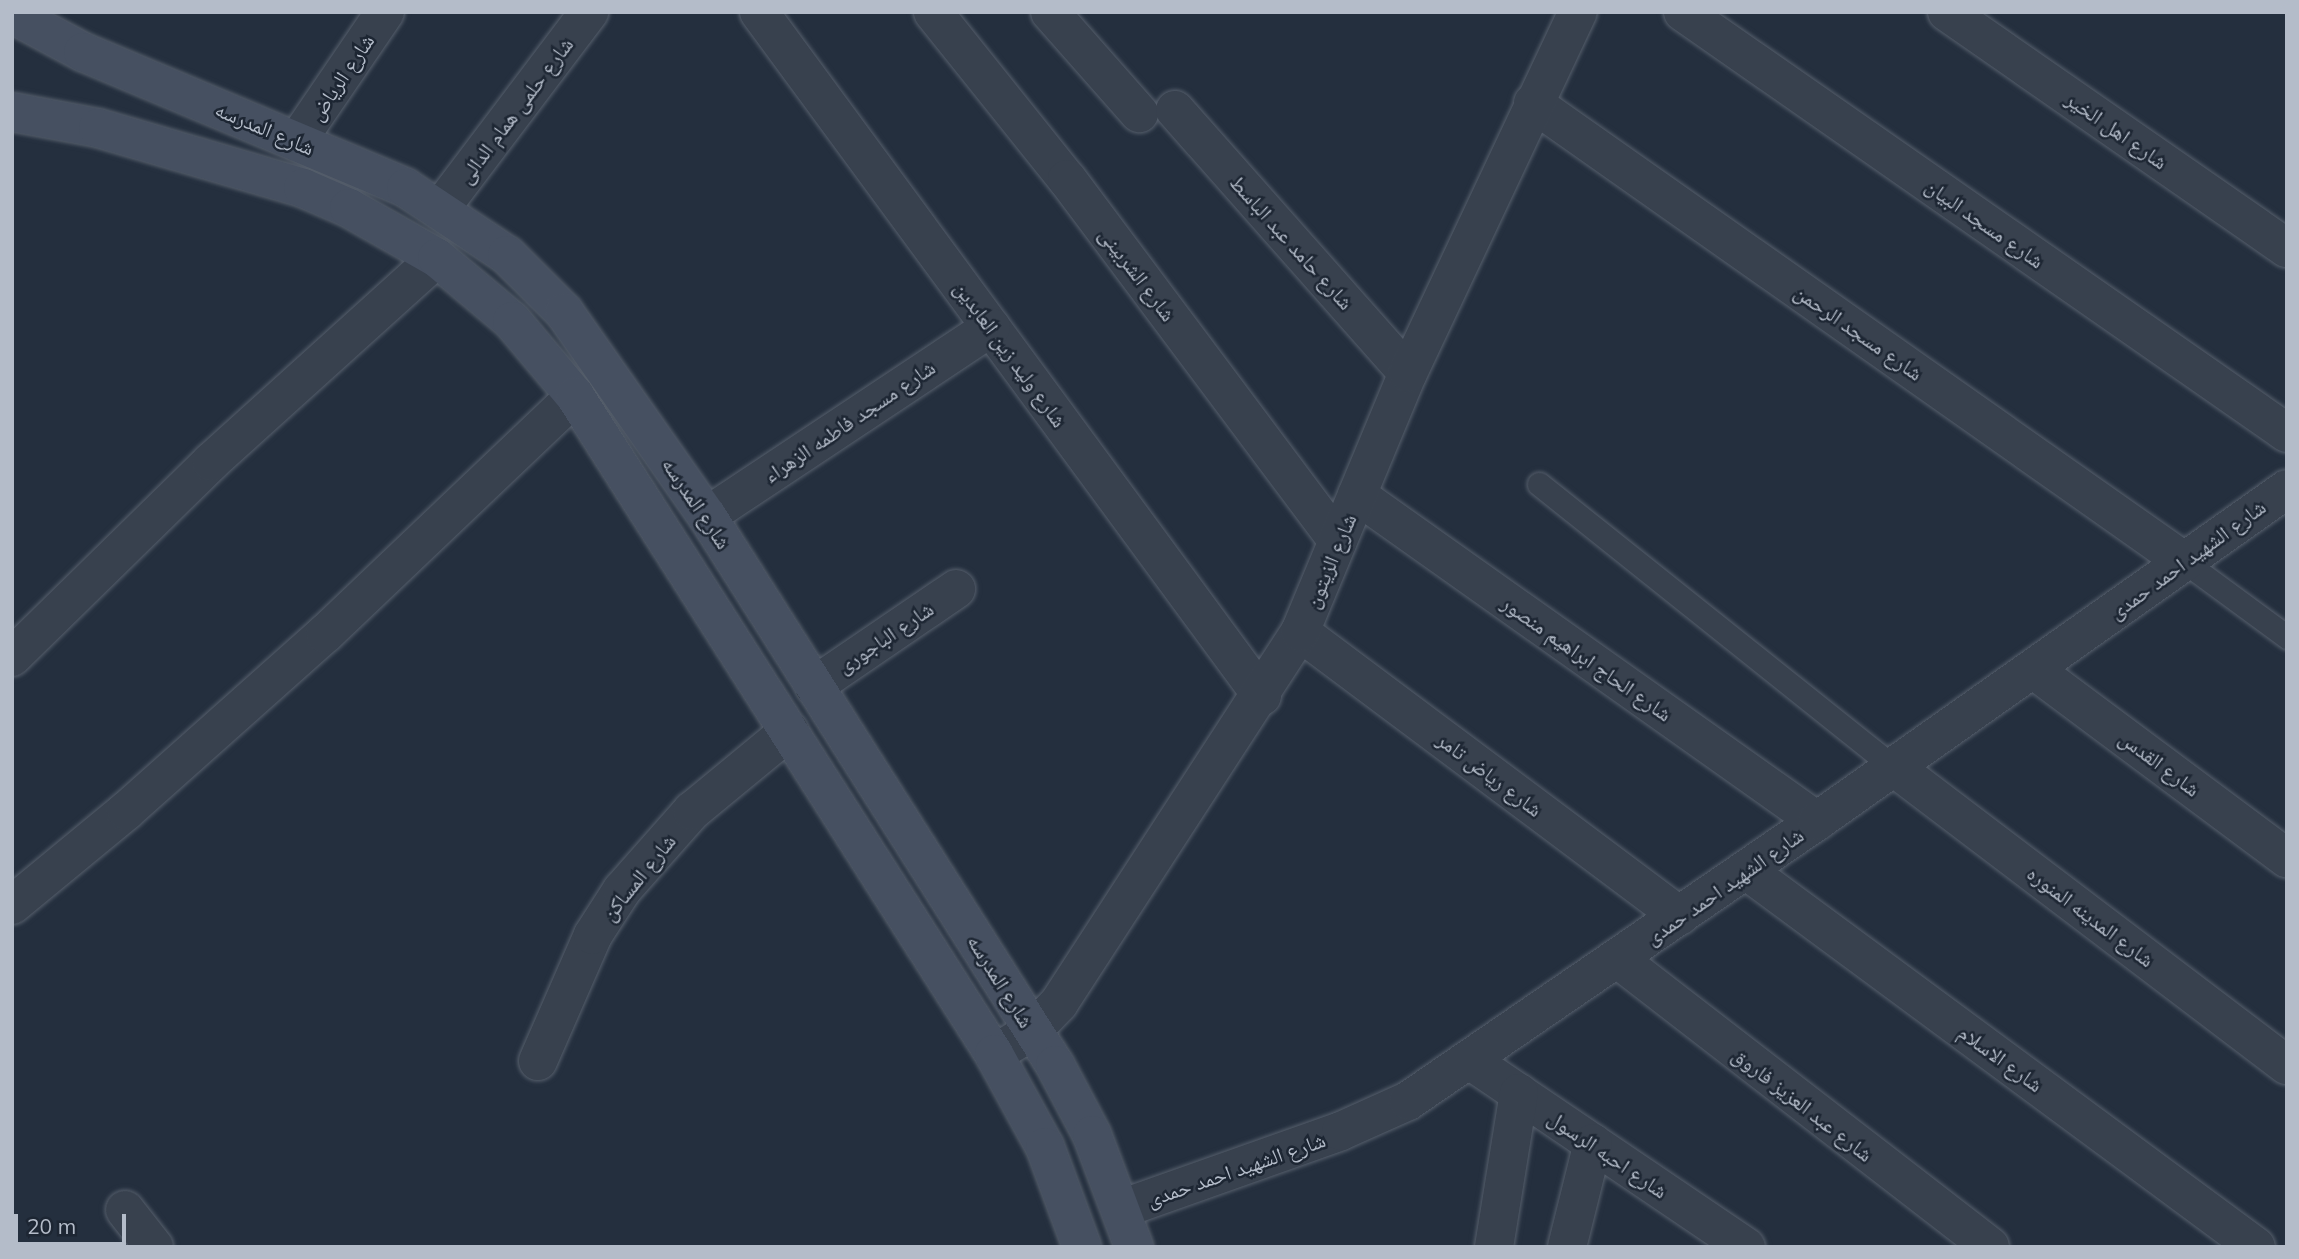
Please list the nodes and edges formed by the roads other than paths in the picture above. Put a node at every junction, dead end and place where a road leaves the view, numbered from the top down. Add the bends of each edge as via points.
1 (384, 12) edge
2 (589, 12) edge
3 (759, 12) edge
4 (933, 12) edge
5 (1050, 12) edge
6 (1578, 12) edge
7 (1683, 12) edge
8 (1947, 12) edge
9 (12, 14) edge
10 (1533, 103) junction
11 (12, 112) edge
12 (297, 141) junction
13 (441, 208) junction
14 (2287, 248) edge
15 (437, 258) junction
16 (991, 327) junction
17 (1408, 373) junction
18 (575, 396) junction
19 (2287, 433) edge
20 (1539, 484) dead end
21 (1357, 495) junction
22 (2278, 507) edge
23 (707, 516) junction
24 (1338, 541) junction
25 (2185, 562) junction
26 (956, 589) dead end
27 (1300, 632) junction
28 (2287, 637) edge
29 (12, 657) edge
30 (2032, 669) junction
31 (814, 686) junction
32 (1262, 696) junction
33 (789, 731) junction
34 (1894, 767) junction
35 (1817, 821) junction
36 (2287, 858) edge
37 (1746, 870) junction
38 (12, 905) edge
39 (1679, 916) junction
40 (1618, 959) junction
41 (1032, 1031) junction
42 (994, 1054) junction
43 (538, 1061) dead end
44 (1471, 1061) junction
45 (2287, 1065) edge
46 (1519, 1093) junction
47 (1593, 1143) junction
48 (1121, 1209) junction
49 (125, 1210) dead end
50 (1734, 1243) edge
51 (155, 1247) edge
52 (1082, 1247) edge
53 (1134, 1247) edge
54 (1494, 1247) edge
55 (1567, 1247) edge
56 (1990, 1247) edge
57 (2256, 1247) edge

1 - 12 street, شارع الرياض
2 - 13 street, شارع حلمى همام الدالى
3 - 16 street, شارع وليد زين العابدين
4 - 24 street, شارع الشربينى via 1067,179
5 - 17 street, شارع حامد عبد الباسط via 1157,111
6 - 10 street, شارع الزيتون
7 - 19 street, شارع مسجد البيان
8 - 14 street, شارع اهل الخير
9 - 12 street, شارع المدرسه via 83,52
10 - 17 street, شارع الزيتون
10 - 25 street, شارع مسجد الرحمن
11 - 15 street, شارع المدرسه via 98,128 303,188 349,208
12 - 13 street, شارع المدرسه via 370,171
13 - 23 street, شارع المدرسه via 507,255 564,312
15 - 18 street, شارع المدرسه via 512,321
15 - 29 street via 211,462
16 - 23 street, شارع مسجد فاطمه الزهراء
16 - 32 street, شارع وليد زين العابدين
17 - 21 street, شارع الزيتون
18 - 33 street, شارع المدرسه
18 - 38 street via 325,634 126,811
20 - 34 lane
21 - 24 street, شارع الزيتون
21 - 35 street, شارع الحاج ابراهيم منصور
22 - 25 street, شارع الشهيد احمد حمدى
23 - 31 street, شارع المدرسه
24 - 27 street, شارع الزيتون
25 - 28 lane
25 - 30 street, شارع الشهيد احمد حمدى
26 - 31 street, شارع الباجورى
27 - 32 street, شارع الزيتون
27 - 39 street, شارع رياض تامر
30 - 34 street, شارع الشهيد احمد حمدى
30 - 36 street, شارع القدس
31 - 41 street, شارع المدرسه
32 - 41 street, شارع الزيتون via 1059,1003
33 - 42 street, شارع المدرسه
33 - 43 street, شارع المساكن via 692,811 622,890 593,935
34 - 35 street, شارع الشهيد احمد حمدى
34 - 45 street, شارع المدينه المنوره
35 - 37 street, شارع الشهيد احمد حمدى
37 - 39 street, شارع الشهيد احمد حمدى
37 - 57 street, شارع الاسلام
39 - 40 street, شارع الشهيد احمد حمدى
40 - 44 street, شارع الشهيد احمد حمدى
40 - 56 street, شارع عبد العزيز فاروق
41 - 42 street, شارع الزيتون
41 - 48 street, شارع المدرسه via 1092,1135
42 - 52 street, شارع المدرسه via 1045,1147
44 - 46 street, شارع احبه الرسول
44 - 48 street, شارع الشهيد احمد حمدى via 1408,1101 1341,1131
46 - 47 street, شارع احبه الرسول
46 - 54 street
47 - 50 street, شارع احبه الرسول
47 - 55 street
48 - 53 street, شارع المدرسه
49 - 51 street

